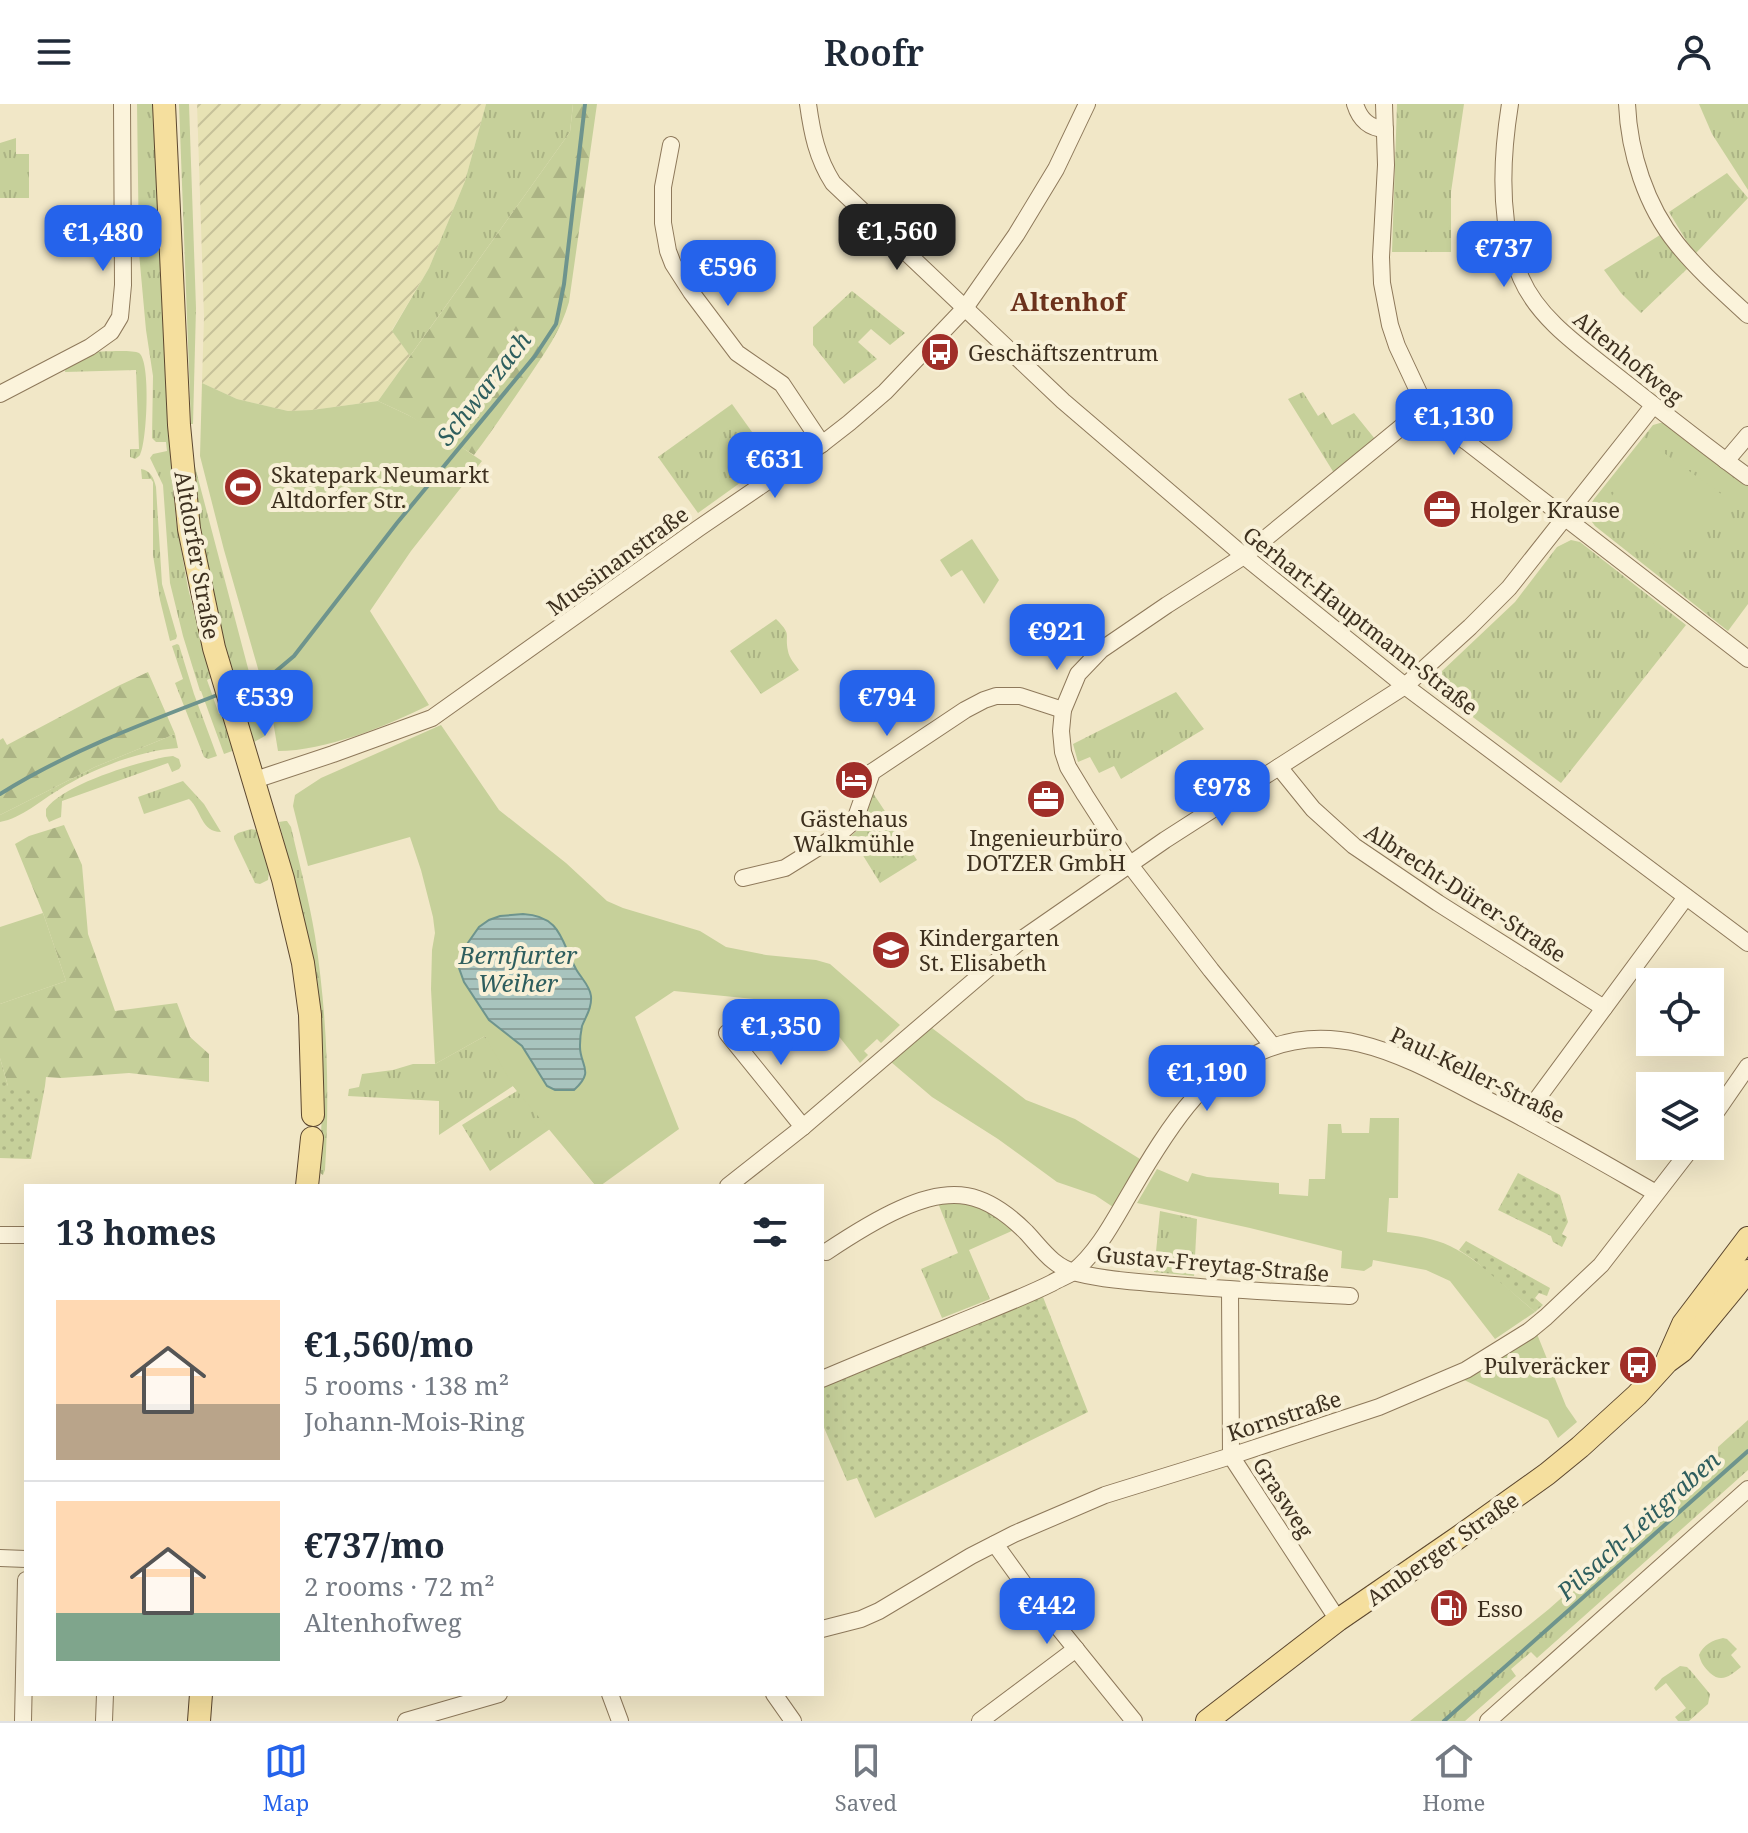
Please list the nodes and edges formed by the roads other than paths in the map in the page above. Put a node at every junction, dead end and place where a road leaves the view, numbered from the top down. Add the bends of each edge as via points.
1 (122, 104) edge
2 (164, 104) edge
3 (808, 104) edge
4 (1087, 104) edge
5 (1355, 104) edge
6 (1384, 104) edge
7 (1510, 104) edge
8 (1627, 104) edge
9 (1385, 129) junction
10 (671, 145) dead end
11 (965, 308) junction
12 (1748, 315) edge
13 (0, 394) edge
14 (1427, 406) junction
15 (1653, 406) junction
16 (1748, 435) edge
17 (822, 444) junction
18 (1726, 461) junction
19 (1748, 477) edge
20 (1565, 518) junction
21 (1244, 556) junction
22 (1748, 659) edge
23 (1405, 686) junction
24 (1063, 710) junction
25 (1279, 767) junction
26 (255, 780) junction
27 (1130, 865) junction
28 (743, 878) dead end
29 (1686, 897) junction
30 (1748, 943) edge
31 (1604, 1008) junction
32 (727, 1033) dead end
33 (1272, 1045) junction
34 (1748, 1066) edge
35 (1724, 1101) edge
36 (313, 1115) joint
37 (1523, 1118) junction
38 (803, 1127) junction
39 (312, 1138) joint
40 (1682, 1160) edge
41 (307, 1184) edge
42 (731, 1184) edge
43 (1656, 1193) junction
44 (0, 1235) edge
45 (24, 1235) edge
46 (1748, 1238) edge
47 (826, 1252) dead end
48 (1748, 1271) edge
49 (1073, 1272) junction
50 (1230, 1290) junction
51 (1350, 1296) dead end
52 (1667, 1362) junction
53 (824, 1378) edge
54 (1231, 1456) junction
55 (1748, 1489) edge
56 (995, 1544) junction
57 (0, 1558) edge
58 (24, 1559) edge
59 (1338, 1620) junction
60 (824, 1628) edge
61 (1076, 1649) junction
62 (24, 1674) edge
63 (105, 1696) edge
64 (201, 1696) edge
65 (484, 1696) edge
66 (611, 1696) edge
67 (775, 1696) edge
68 (447, 1701) edge
69 (1130, 1716) edge
70 (429, 1718) edge
71 (23, 1721) edge
72 (104, 1721) edge
73 (199, 1721) edge
74 (406, 1721) edge
75 (620, 1721) edge
76 (793, 1721) edge
77 (980, 1721) edge
78 (1111, 1721) edge
79 (1207, 1721) edge
80 (1488, 1721) edge

1 - 13 street via 120,317 111,332 90,347
2 - 26 main road, Altdorfer Straße via 186,509 222,675
3 - 11 street, Gerhart-Hauptmann-Straße via 818,154 833,183
4 - 11 street, Mussinanstraße via 1056,169
5 - 9 street via 1364,122
6 - 9 street
7 - 15 street, Altenhofweg via 1504,195 1522,280 1553,323
8 - 12 street via 1635,157 1658,215 1677,245
9 - 14 street via 1382,283 1397,346
10 - 17 street via 663,223 673,264 737,353 782,384
11 - 17 street, Mussinanstraße via 885,392
11 - 21 street, Gerhart-Hauptmann-Straße via 1063,401
14 - 20 street
14 - 21 street
15 - 18 street, Altenhofweg
15 - 20 street
16 - 18 street
17 - 26 street, Mussinanstraße via 432,718
18 - 19 street, Altenhofweg
20 - 22 street
20 - 23 street via 1499,598
21 - 23 street, Gerhart-Hauptmann-Straße
21 - 24 street via 1101,650 1078,674
23 - 25 street
23 - 29 street, Gerhart-Hauptmann-Straße
24 - 27 street via 1068,767
24 - 28 street via 1020,696 996,696 974,705 872,772 855,820 838,835 785,868
25 - 27 street
25 - 31 street, Albrecht-Dürer-Straße via 1313,809 1354,846
26 - 36 main road, Altdorfer Straße via 306,979
27 - 33 street
27 - 38 street via 1025,937
29 - 30 street, Gerhart-Hauptmann-Straße
29 - 31 street
31 - 37 street
32 - 38 street
33 - 37 street, Paul-Keller-Straße via 1332,1039 1377,1047
33 - 49 street, Paul-Keller-Straße via 1230,1068 1194,1098 1111,1226
34 - 35 street
36 - 39 street, Altdorfer Straße
37 - 43 street, Paul-Keller-Straße
38 - 42 street
39 - 41 main road, Altdorfer Straße
40 - 43 street, Kornstraße
43 - 54 street, Kornstraße via 1601,1265 1519,1338 1418,1392
44 - 45 street
46 - 52 main road, Amberger Straße via 1683,1324
47 - 49 street, Gustav-Freytag-Straße via 917,1202 938,1195 963,1196 994,1206 1049,1259
48 - 52 main road, Amberger Straße via 1698,1334
49 - 50 street, Gustav-Freytag-Straße
49 - 53 street, Paul-Keller-Straße
50 - 51 street, Gustav-Freytag-Straße
50 - 54 street, Grasweg
52 - 59 main road, Amberger Straße via 1565,1460
54 - 56 street, Kornstraße via 1105,1495
54 - 59 street, Grasweg
55 - 80 street
56 - 60 street, Kornstraße via 879,1611
56 - 61 street
57 - 58 street
59 - 79 main road, Amberger Straße
61 - 69 street
61 - 77 street
62 - 71 street
63 - 72 street
64 - 73 main road
65 - 68 street
66 - 75 street
67 - 76 street
68 - 70 street
69 - 78 street
70 - 74 street

